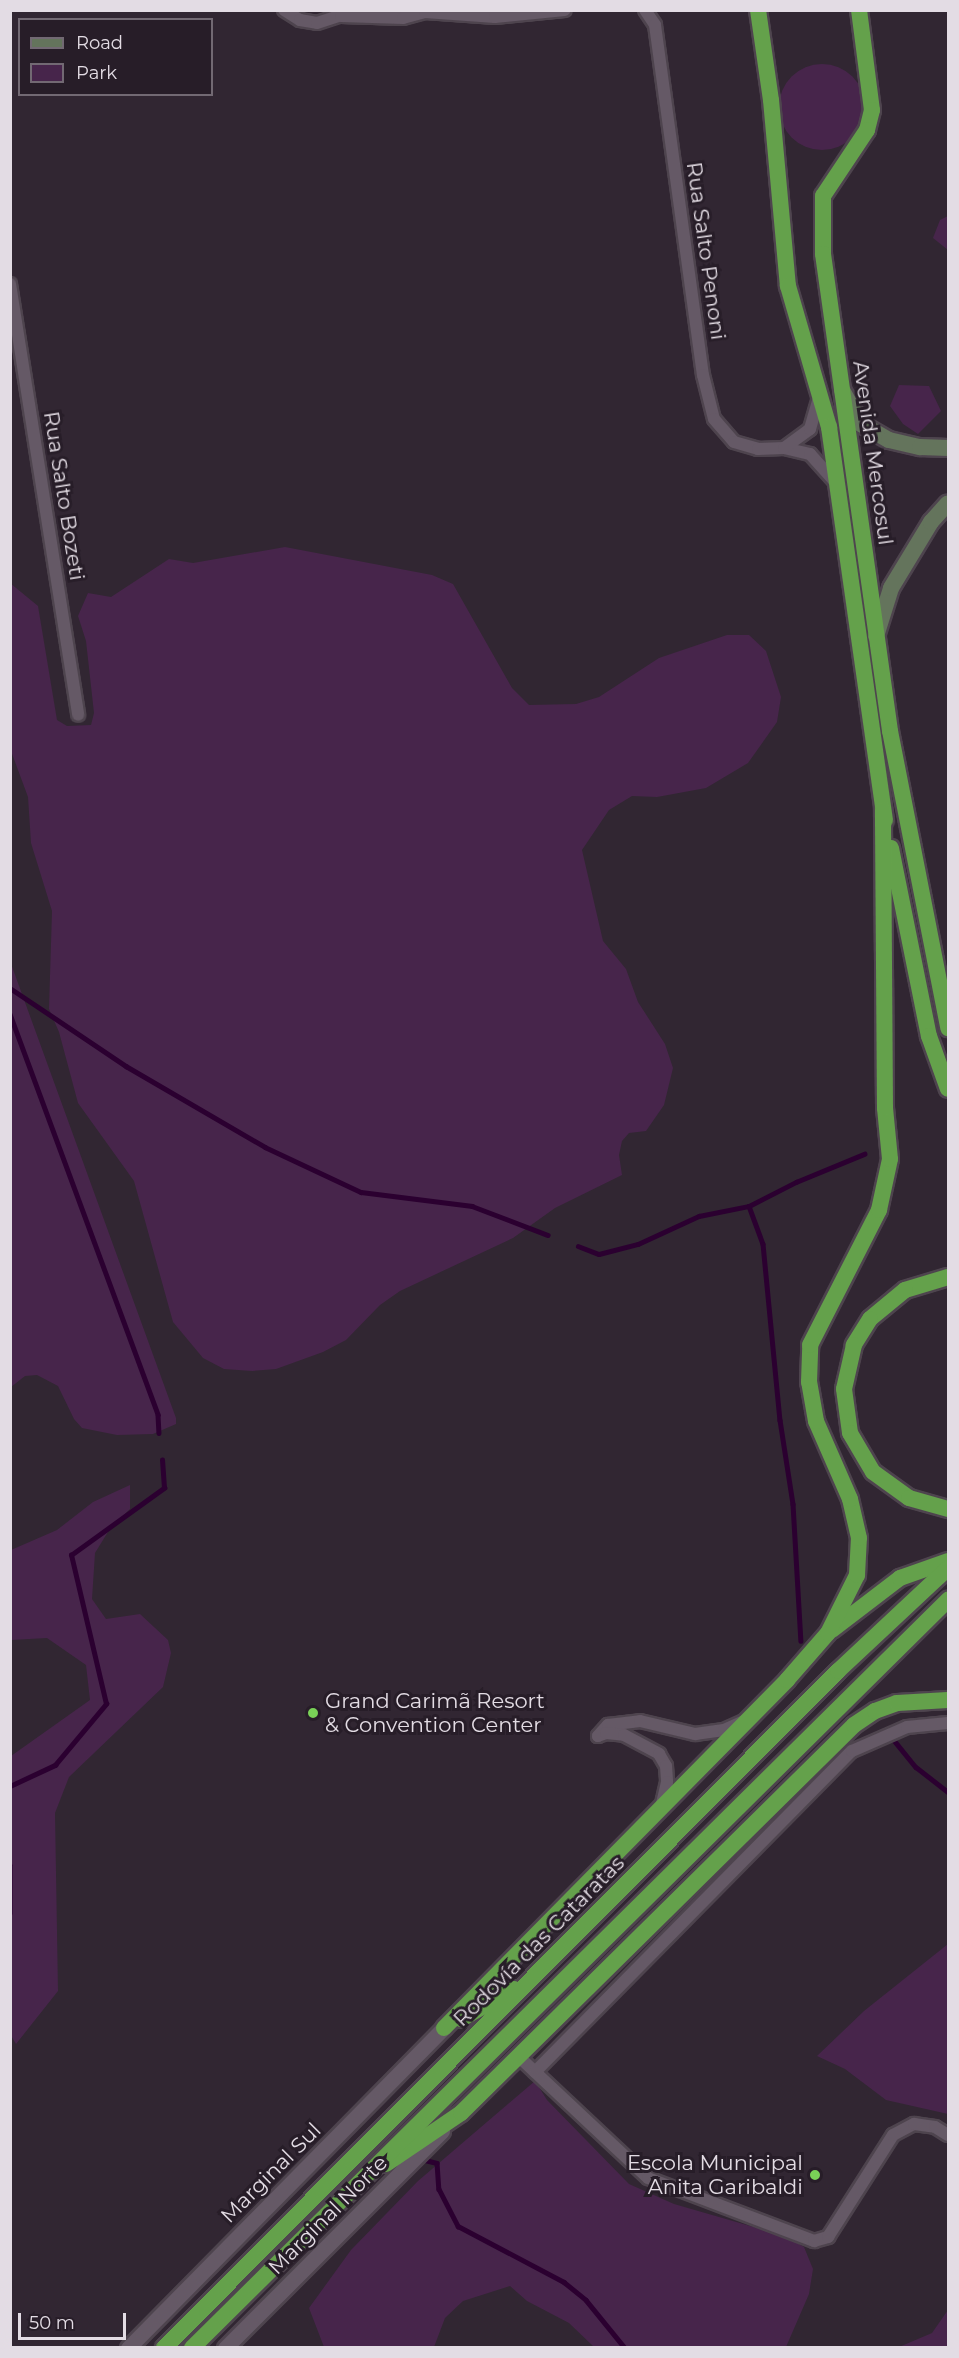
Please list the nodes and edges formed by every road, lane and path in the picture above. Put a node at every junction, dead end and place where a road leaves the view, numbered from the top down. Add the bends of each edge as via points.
1 (566, 10) edge
2 (645, 10) edge
3 (758, 10) edge
4 (859, 10) edge
5 (284, 11) edge
6 (424, 11) edge
7 (346, 13) edge
8 (10, 284) edge
9 (842, 390) junction
10 (820, 392) junction
11 (784, 448) junction
12 (948, 448) edge
13 (837, 484) junction
14 (948, 503) edge
15 (876, 636) junction
16 (78, 715) dead end
17 (883, 810) junction
18 (926, 913) junction
19 (948, 966) edge
20 (948, 1028) edge
21 (948, 1089) edge
22 (948, 1277) edge
23 (948, 1509) edge
24 (948, 1561) edge
25 (948, 1568) edge
26 (948, 1600) edge
27 (828, 1633) junction
28 (948, 1700) edge
29 (754, 1715) junction
30 (948, 1723) edge
31 (660, 1810) junction
32 (532, 1979) junction
33 (444, 2028) junction
34 (518, 2056) junction
35 (535, 2072) junction
36 (461, 2113) junction
37 (948, 2135) edge
38 (350, 2189) junction
39 (128, 2348) edge
40 (164, 2348) edge
41 (192, 2348) edge
42 (225, 2348) edge

1 - 6 street via 495,17
2 - 11 street, Rua Salto Penoni via 654,25 703,375 714,418 734,442 758,449
3 - 10 highway, Avenida Mercosul via 771,100 788,286
4 - 9 highway, Avenida Mercosul via 872,110 867,130 823,196 820,219
5 - 7 street via 317,22
6 - 7 street via 403,18
8 - 16 street, Rua Salto Bozeti
9 - 12 main road via 861,424 890,440
9 - 15 highway, Avenida Mercosul
10 - 11 street via 810,429
10 - 13 highway, Avenida Mercosul
11 - 13 street, Rua Salto Penoni via 810,454
13 - 17 highway, Avenida Mercosul
14 - 15 main road via 891,588
15 - 18 highway, Avenida Mercosul via 890,731
17 - 21 highway via 929,1036
17 - 27 highway via 885,1108 890,1159 879,1210 810,1345 809,1382 816,1421 850,1499 859,1538 857,1575
18 - 19 highway
18 - 20 highway
22 - 23 highway via 905,1290 870,1319 848,1359 844,1396 850,1433 873,1472 909,1498
24 - 27 highway via 900,1578
25 - 32 highway, Rodovía das Cataratas via 838,1671
26 - 38 highway, Rodovía das Cataratas
27 - 29 highway
28 - 34 highway via 897,1704 875,1711 854,1725
29 - 31 highway
29 - 31 street via 724,1730 695,1734 640,1721 608,1725 598,1736 624,1735 658,1754 666,1766 667,1782
30 - 35 street via 908,1726 852,1751
31 - 33 highway
32 - 33 highway
32 - 40 highway, Rodovía das Cataratas
33 - 39 street, Marginal Sul
34 - 35 street
34 - 36 highway
35 - 37 street via 648,2178 814,2241 828,2237 893,2135 914,2124 935,2127
36 - 38 highway
36 - 42 street, Marginal Norte
38 - 41 highway, Rodovía das Cataratas

